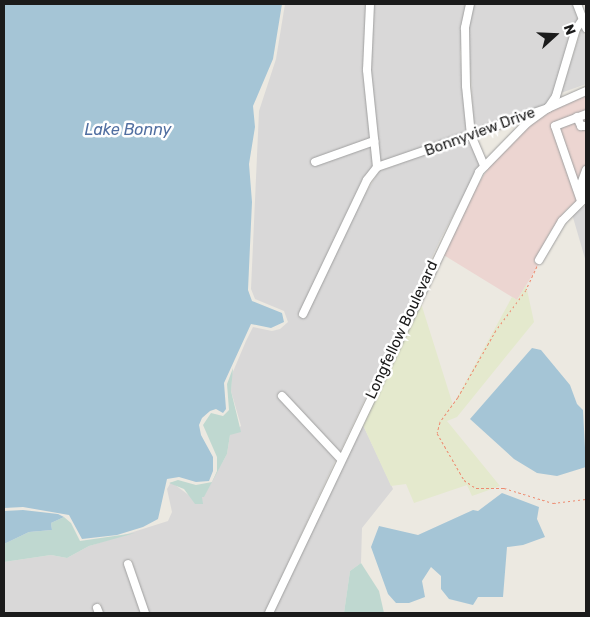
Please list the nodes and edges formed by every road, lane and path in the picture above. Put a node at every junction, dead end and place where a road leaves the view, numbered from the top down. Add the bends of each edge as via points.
1 (370, 4) edge
2 (470, 4) edge
3 (577, 4) edge
4 (583, 19) junction
5 (586, 28) edge
6 (586, 91) edge
7 (548, 108) junction
8 (586, 114) edge
9 (577, 117) junction
10 (586, 126) edge
11 (471, 134) junction
12 (374, 141) junction
13 (315, 162) dead end
14 (484, 166) junction
15 (377, 167) junction
16 (586, 170) edge
17 (584, 199) edge
18 (539, 260) joint
19 (303, 314) dead end
20 (282, 396) dead end
21 (341, 459) junction
22 (586, 499) edge
23 (128, 564) dead end
24 (145, 613) edge
25 (270, 613) edge

1 - 12 street via 366,52
2 - 11 street via 463,53
3 - 4 street
4 - 5 street
4 - 7 street, Bonnyview Drive via 576,29 556,96
6 - 7 street, Longfellow Boulevard
7 - 11 street, Bonnyview Drive
7 - 14 street, Longfellow Boulevard via 513,134
8 - 9 street
9 - 10 street via 581,126
9 - 17 street via 555,126
11 - 14 street
11 - 15 street, Bonnyview Drive
12 - 13 street
12 - 15 street
14 - 21 street, Longfellow Boulevard via 444,240
15 - 19 street via 366,180
16 - 17 street via 581,184
17 - 18 street via 562,221
18 - 22 path via 526,290 496,330 440,422 437,433 464,480 476,488 504,488 553,502
20 - 21 street
21 - 25 street, Longfellow Boulevard
23 - 24 street

